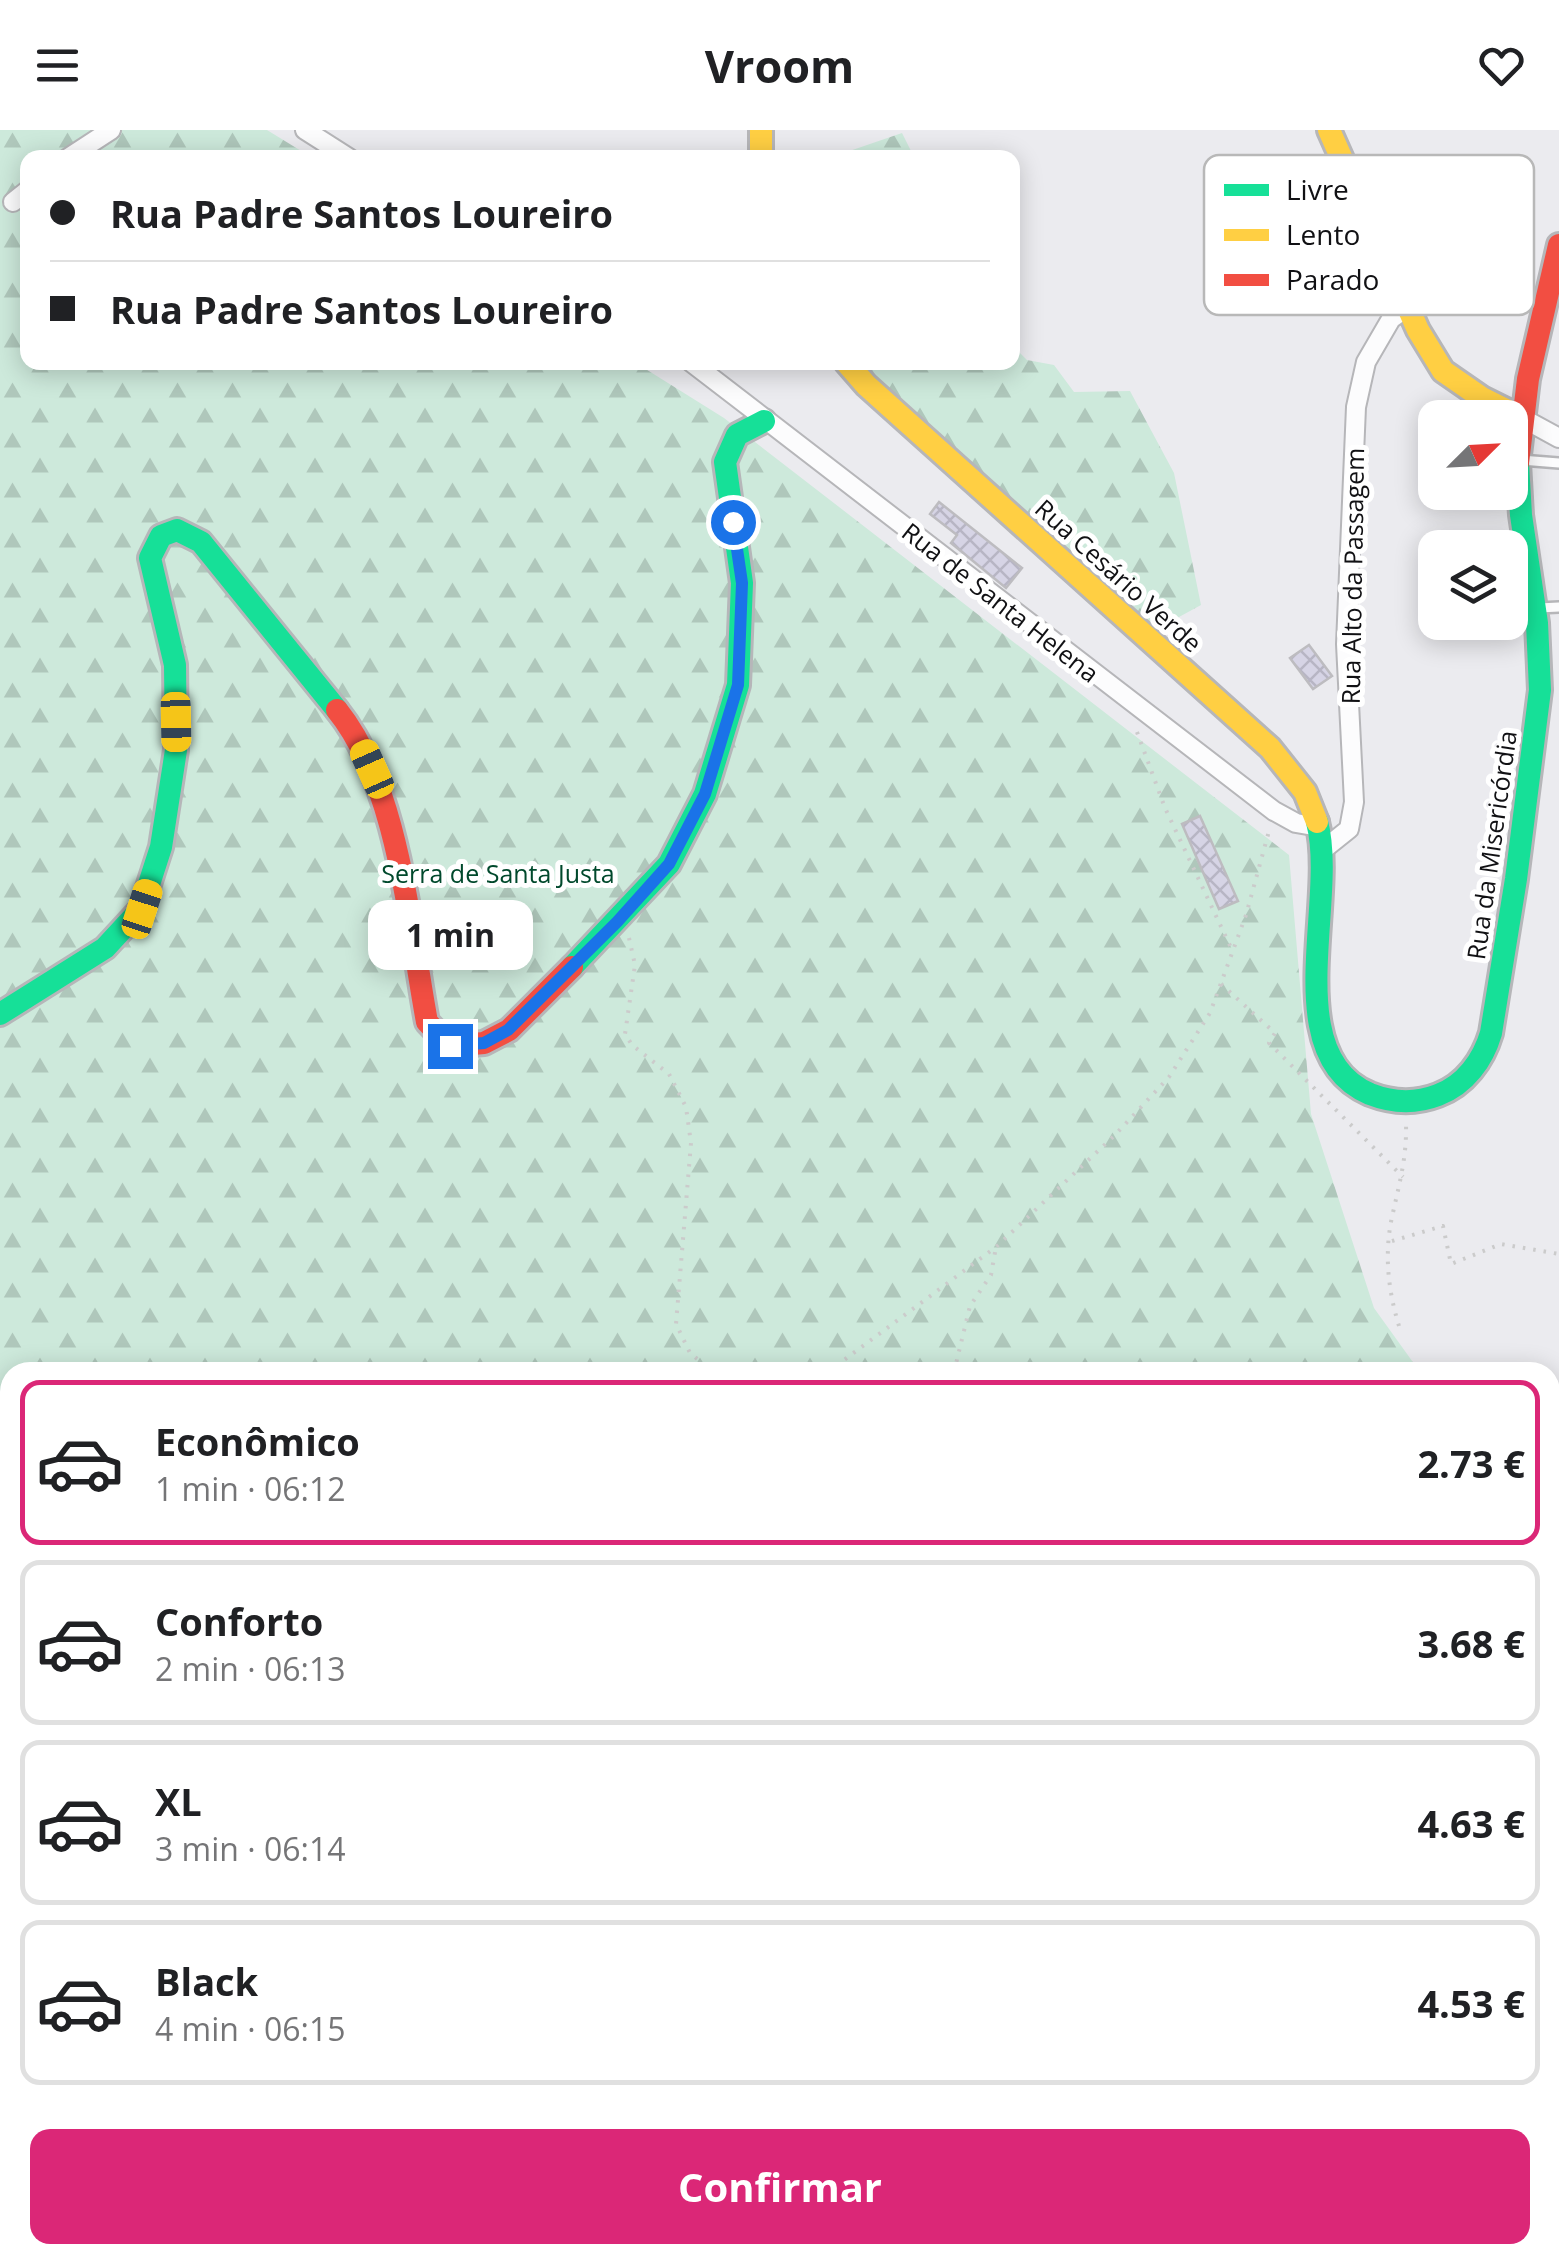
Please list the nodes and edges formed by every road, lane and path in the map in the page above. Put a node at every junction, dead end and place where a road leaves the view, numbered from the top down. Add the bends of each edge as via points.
1 (111, 130) edge
2 (305, 130) edge
3 (1329, 130) edge
4 (80, 150) edge
5 (336, 150) edge
6 (1340, 155) edge
7 (1559, 245) edge
8 (1397, 315) edge
9 (1412, 315) edge
10 (701, 370) edge
11 (853, 370) edge
12 (1486, 400) edge
13 (1526, 400) edge
14 (764, 421) junction
15 (1528, 421) edge
16 (1559, 438) edge
17 (1528, 461) edge
18 (1559, 463) edge
19 (1519, 510) edge
20 (1548, 608) edge
21 (1125, 697) junction
22 (1274, 811) junction
23 (1321, 838) junction
24 (617, 922) junction
25 (1232, 952) junction
26 (1221, 984) junction
27 (0, 1014) edge
28 (1404, 1105) junction
29 (1403, 1177) junction
30 (1390, 1242) junction
31 (996, 1247) junction
32 (1559, 1254) edge
33 (1398, 1326) dead end
34 (701, 1362) edge
35 (841, 1362) edge
36 (956, 1362) edge

1 - 4 street
2 - 5 street
3 - 6 street
7 - 13 street, Rua da Misericórdia
8 - 23 street, Rua Alto da Passagem via 1366,362 1356,407 1346,644 1354,802 1349,829
9 - 12 street via 1442,371
10 - 14 street, Rua de Santa Helena
11 - 23 street, Rua Cesário Verde via 1270,748 1315,810
14 - 21 street, Rua de Santa Helena
14 - 24 street via 737,432 725,462 742,583 738,685 705,794 678,847
15 - 16 street
17 - 18 lane
19 - 20 street, Rua da Misericórdia
20 - 28 street, Rua da Misericórdia via 1517,877 1488,1044 1467,1079 1436,1100
21 - 22 street, Rua de Santa Helena
21 - 25 path via 1165,808
22 - 23 street, Rua de Santa Helena
22 - 25 path
23 - 28 street via 1315,1016 1324,1048 1344,1078 1374,1098
24 - 27 street via 508,1030 484,1043 450,1046 427,1022 387,805 356,733 201,542 177,530 162,536 150,558 175,665 176,750 161,848 142,909 105,948
24 - 34 path via 635,965 625,1034 669,1074 686,1107 692,1143 676,1324
25 - 26 path
26 - 29 path via 1276,1033 1269,1043
26 - 31 path via 1170,1076
28 - 29 path
29 - 30 path
30 - 32 path via 1443,1226 1451,1264 1501,1244
30 - 33 path via 1389,1292
31 - 35 path
31 - 36 path via 991,1275 970,1306

